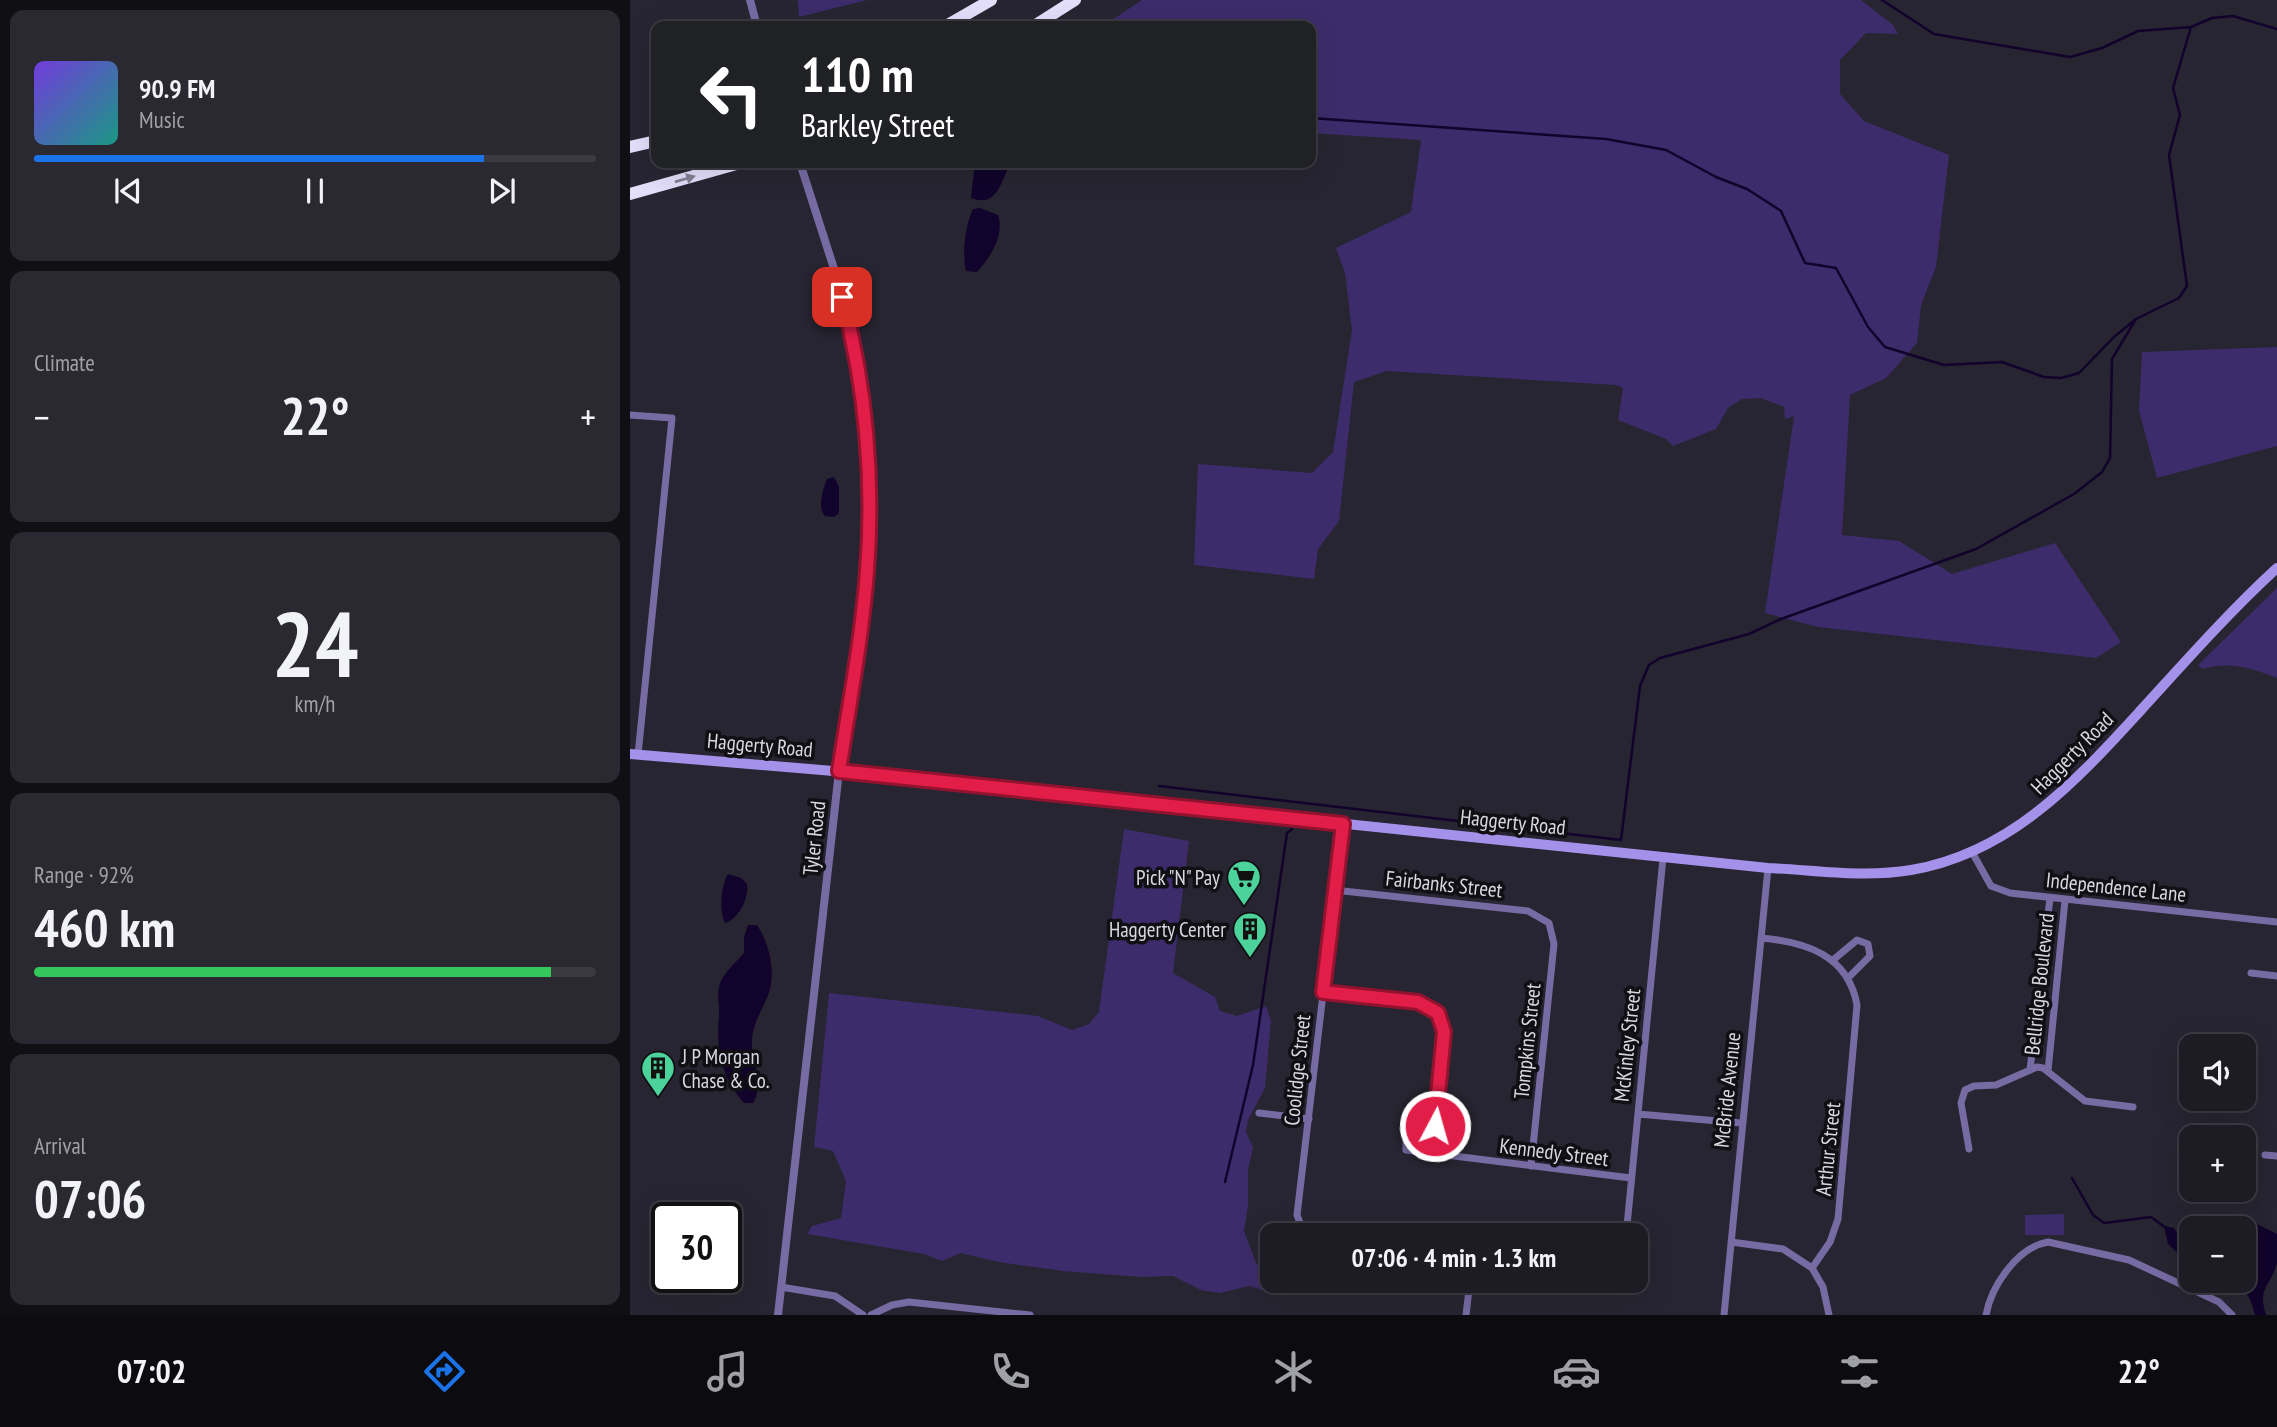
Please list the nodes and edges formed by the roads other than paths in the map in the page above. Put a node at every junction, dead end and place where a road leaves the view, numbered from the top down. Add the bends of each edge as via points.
1 (750, 0) edge
2 (990, 0) edge
3 (1075, 0) edge
4 (756, 21) edge
5 (954, 21) edge
6 (1042, 21) edge
7 (651, 142) edge
8 (630, 147) edge
9 (722, 168) edge
10 (802, 168) edge
11 (630, 194) edge
12 (630, 415) edge
13 (2277, 568) edge
14 (634, 754) edge
15 (839, 771) junction
16 (1343, 824) junction
17 (1972, 852) junction
18 (1663, 858) junction
19 (1768, 868) junction
20 (1334, 890) junction
21 (2050, 898) junction
22 (2065, 900) junction
23 (1547, 921) joint
24 (2277, 922) edge
25 (1761, 938) junction
26 (1833, 960) junction
27 (2251, 973) dead end
28 (2277, 976) edge
29 (1848, 978) junction
30 (1323, 992) junction
31 (2033, 1068) junction
32 (2048, 1071) junction
33 (2133, 1107) dead end
34 (1259, 1113) dead end
35 (1638, 1114) junction
36 (1309, 1119) junction
37 (1741, 1123) junction
38 (1434, 1135) junction
39 (1969, 1149) dead end
40 (2265, 1154) dead end
41 (1432, 1155) junction
42 (2277, 1156) edge
43 (1531, 1166) junction
44 (1630, 1178) junction
45 (1300, 1223) edge
46 (1627, 1223) edge
47 (1731, 1242) junction
48 (1812, 1268) junction
49 (781, 1287) junction
50 (1469, 1293) edge
51 (951, 1306) junction
52 (778, 1315) edge
53 (863, 1315) edge
54 (871, 1315) edge
55 (950, 1315) edge
56 (1030, 1315) edge
57 (1466, 1315) edge
58 (1724, 1315) edge
59 (1829, 1315) edge
60 (1986, 1315) edge
61 (2232, 1315) edge

1 - 4 street
2 - 5 highway
3 - 6 highway
7 - 8 highway
11 -> 9 highway
10 - 15 street, Tyler Road via 846,312 859,378 867,463 866,584
12 - 14 street via 673,418
13 - 17 main road, Haggerty Road via 2078,779 2033,817
14 - 15 main road, Haggerty Road
15 - 16 main road, Haggerty Road
15 - 49 street, Tyler Road
16 - 18 main road, Haggerty Road
16 - 20 street, Coolidge Street
17 - 19 main road, Haggerty Road via 1885,873
17 - 21 street, Independence Lane via 1991,886
18 - 19 main road, Haggerty Road
18 - 35 street, McKinley Street
19 - 25 street, McBride Avenue
20 - 23 street, Fairbanks Street via 1528,911
20 - 30 street, Coolidge Street
21 - 22 street, Independence Lane
21 - 31 street, Bellridge Boulevard
22 - 24 street, Independence Lane
22 - 32 street, Bellridge Boulevard
23 - 43 street, Tompkins Street via 1554,944
25 - 26 street, Arthur Street via 1801,944
25 - 37 street, McBride Avenue
26 - 29 street, Arthur Street
26 - 29 street via 1857,940 1868,944 1870,956
27 - 28 street
29 - 48 street, Arthur Street via 1858,1021 1838,1219 1830,1242
30 - 36 street, Coolidge Street
30 - 38 street via 1418,1002 1438,1013 1444,1032
31 - 32 street
31 - 39 street via 1996,1084 1965,1090 1961,1103
32 - 33 street via 2085,1101
34 - 36 street
35 - 37 street
35 - 44 street, McKinley Street
36 - 45 street, Coolidge Street via 1297,1214
37 - 47 street, McBride Avenue
38 - 41 street
38 - 41 street via 1412,1132 1406,1141 1406,1150
40 - 42 street
41 - 43 street, Kennedy Street
43 - 44 street, Kennedy Street
44 - 46 street, McKinley Street
47 - 48 street via 1783,1249
47 - 58 street, McBride Avenue
48 - 59 street via 1824,1287
49 - 52 street, Tyler Road
49 - 53 street via 835,1296
50 - 57 street
51 - 54 street via 901,1303
51 - 55 street
51 - 56 street
60 - 61 street via 1993,1291 2022,1257 2042,1243 2129,1260 2219,1303

